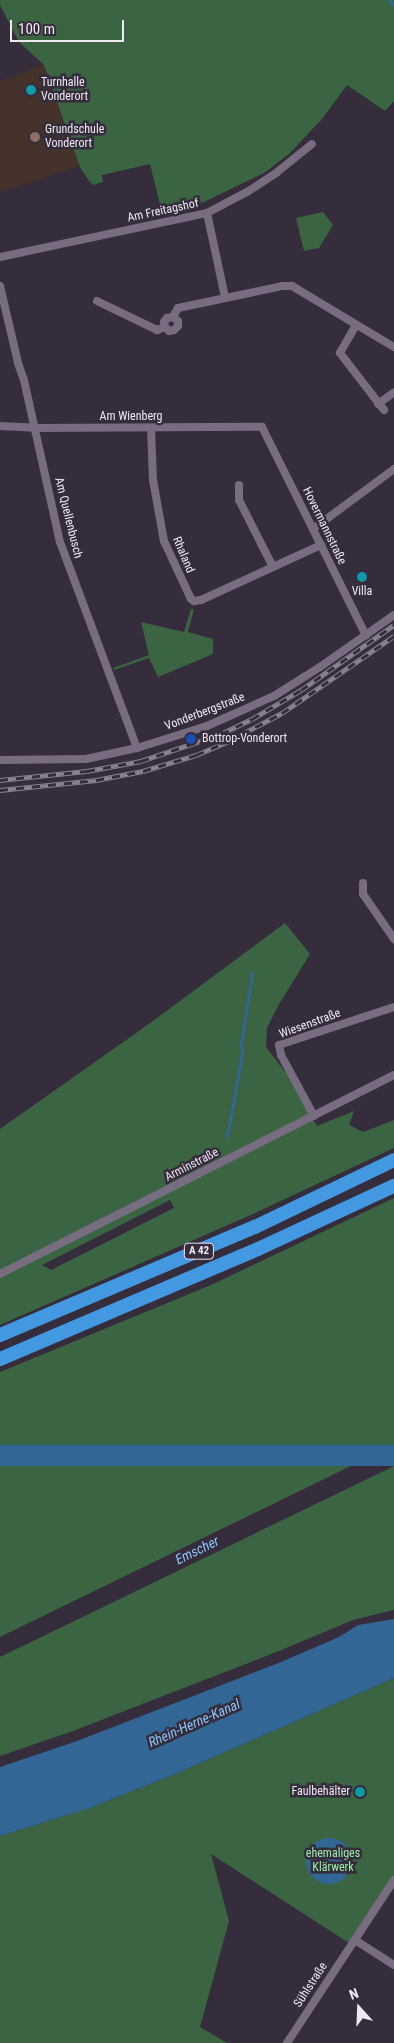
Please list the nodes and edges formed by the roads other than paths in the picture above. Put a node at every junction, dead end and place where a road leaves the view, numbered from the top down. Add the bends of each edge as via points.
1 (312, 144) dead end
2 (207, 213) junction
3 (0, 257) edge
4 (0, 286) edge
5 (226, 298) junction
6 (96, 301) dead end
7 (356, 325) junction
8 (394, 347) edge
9 (393, 393) edge
10 (378, 404) junction
11 (384, 410) dead end
12 (0, 426) edge
13 (262, 427) joint
14 (35, 428) junction
15 (150, 428) junction
16 (394, 469) edge
17 (239, 486) dead end
18 (313, 529) junction
19 (321, 545) junction
20 (273, 567) junction
21 (394, 615) edge
22 (366, 636) junction
23 (137, 748) junction
24 (0, 760) edge
25 (363, 883) dead end
26 (394, 939) edge
27 (394, 1007) edge
28 (394, 1075) edge
29 (314, 1116) junction
30 (394, 1160) edge
31 (394, 1186) edge
32 (0, 1274) edge
33 (0, 1334) edge
34 (0, 1359) edge
35 (394, 1880) edge
36 (355, 1940) junction
37 (394, 1965) edge
38 (287, 2043) edge

1 - 2 street, Am Freitagshof via 276,173
2 - 3 street, Am Freitagshof
2 - 5 street
4 - 14 street, Am Quellenbusch
5 - 6 street via 178,308 173,317 165,320 165,327 157,330
5 - 7 street via 292,286
7 - 8 street
7 - 10 street via 340,353
9 - 10 street
10 - 11 street
12 - 14 street, Am Wienberg
13 - 15 street, Am Wienberg
13 - 18 street, Hovermannstraße
14 - 15 street, Am Wienberg
14 - 23 street, Am Quellenbusch via 60,542
15 - 20 street, Rhaland via 153,480 164,541 191,599 201,600
16 - 18 street
17 - 20 street via 239,500
18 - 19 street, Hovermannstraße
19 - 20 street, Rhaland
19 - 22 street, Hovermannstraße
21 - 22 street, Vonderbergstraße
22 - 23 street, Vonderbergstraße via 274,696 208,726
23 - 24 street, Vonderbergstraße via 86,760
25 - 26 street via 363,894
27 - 29 street, Wiesenstraße via 279,1045 281,1055
28 - 29 street, Arminstraße
29 - 32 street, Arminstraße
30 - 33 highway, A 42 via 255,1227
31 - 34 highway, A 42 via 258,1249
35 - 36 street, Sühlstraße
36 - 37 street
36 - 38 street, Sühlstraße

